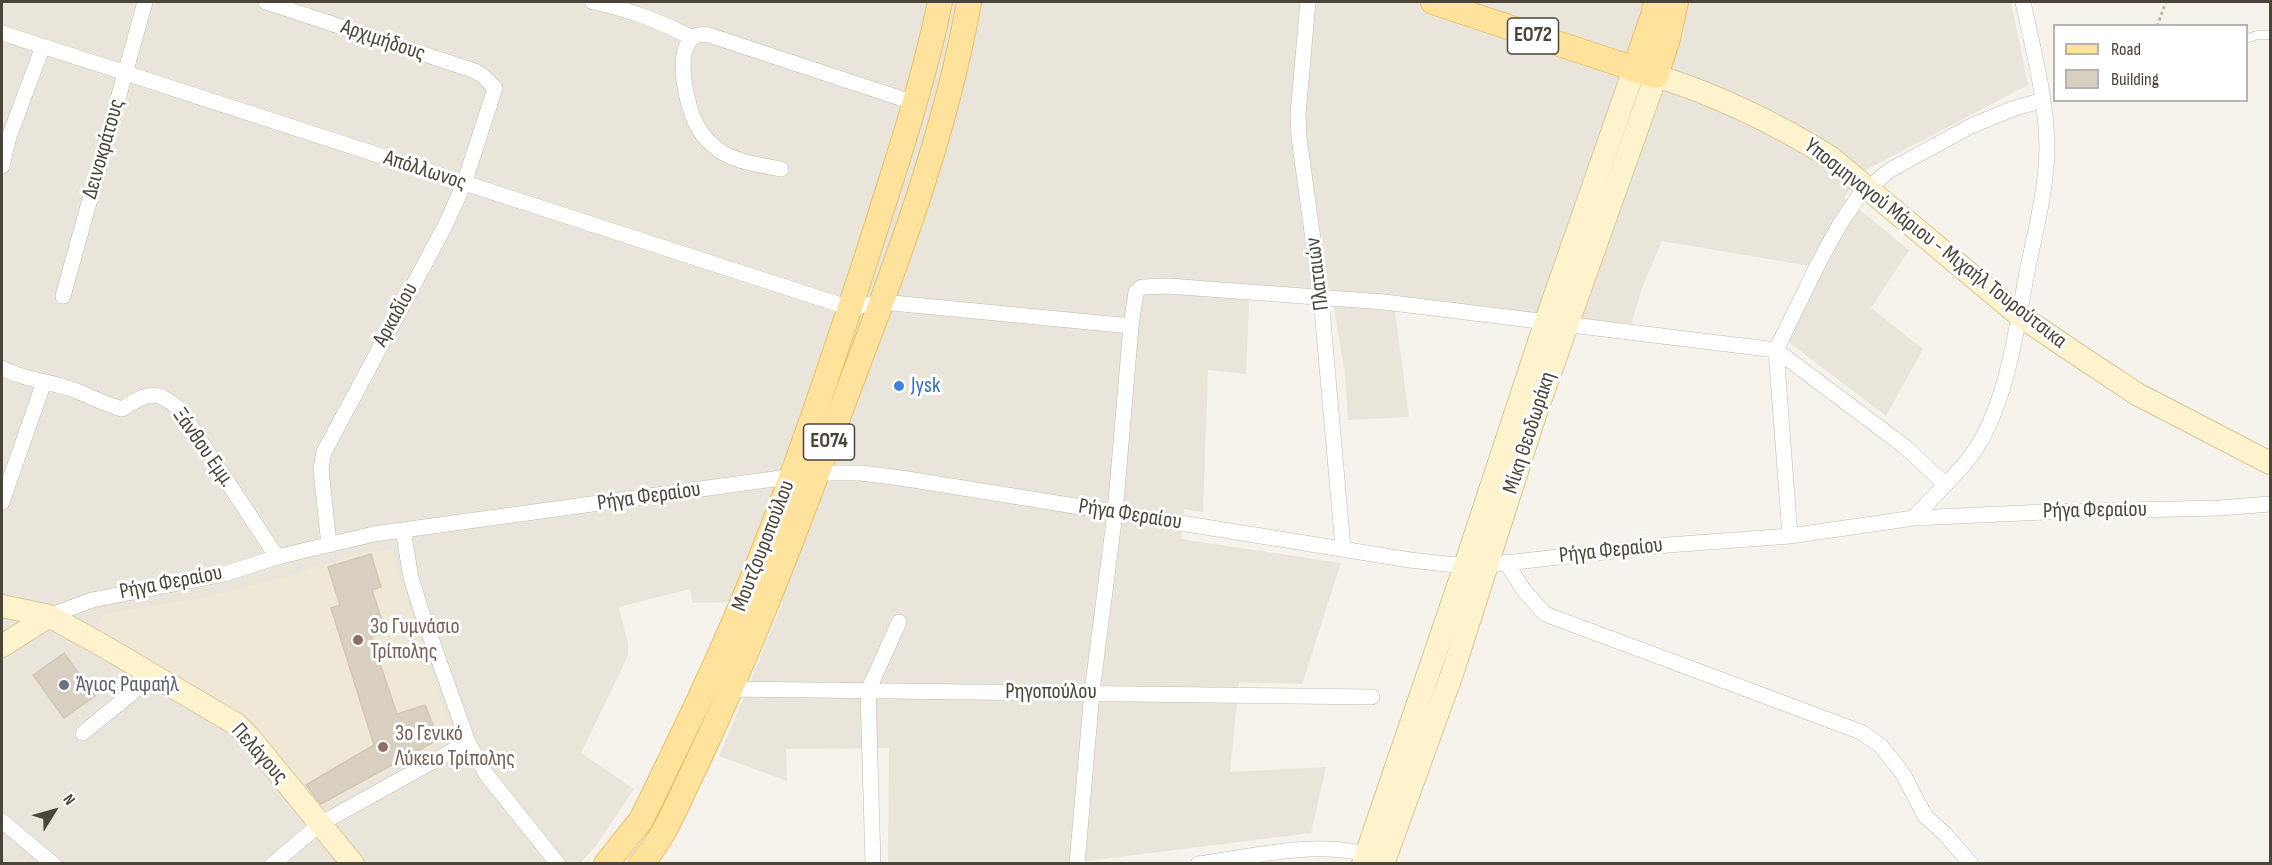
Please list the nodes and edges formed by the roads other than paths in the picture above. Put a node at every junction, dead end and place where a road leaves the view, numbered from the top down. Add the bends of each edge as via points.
1 (145, 2) edge
2 (266, 2) edge
3 (593, 2) edge
4 (940, 2) edge
5 (969, 2) edge
6 (1308, 2) edge
7 (1434, 2) edge
8 (1655, 2) edge
9 (1676, 2) edge
10 (2023, 2) edge
11 (2, 33) edge
12 (2271, 35) edge
13 (693, 38) junction
14 (2248, 39) edge
15 (43, 46) junction
16 (125, 73) junction
17 (1645, 73) junction
18 (495, 88) joint
19 (2049, 99) edge
20 (915, 104) junction
21 (2, 166) edge
22 (781, 169) dead end
23 (464, 184) junction
24 (1867, 186) junction
25 (63, 296) dead end
26 (1321, 298) junction
27 (882, 302) junction
28 (850, 308) junction
29 (2019, 315) junction
30 (1556, 322) junction
31 (1131, 326) junction
32 (1776, 350) junction
33 (2, 368) edge
34 (44, 382) junction
35 (2271, 463) edge
36 (817, 473) junction
37 (790, 478) junction
38 (1945, 484) junction
39 (2, 502) edge
40 (2271, 504) edge
41 (1115, 513) junction
42 (1914, 518) junction
43 (403, 530) junction
44 (1790, 536) junction
45 (329, 545) junction
46 (1343, 548) junction
47 (277, 557) junction
48 (1486, 564) junction
49 (2, 606) edge
50 (49, 616) junction
51 (899, 622) dead end
52 (2, 645) edge
53 (148, 672) junction
54 (730, 689) junction
55 (868, 692) junction
56 (1092, 692) junction
57 (1372, 697) dead end
58 (82, 733) dead end
59 (468, 742) junction
60 (2, 821) edge
61 (320, 824) junction
62 (1378, 861) edge
63 (53, 864) edge
64 (273, 864) edge
65 (353, 864) edge
66 (558, 864) edge
67 (606, 864) edge
68 (641, 864) edge
69 (873, 864) edge
70 (1077, 864) edge
71 (1198, 864) edge
72 (1971, 864) edge

1 - 16 street, Δεινοκράτους
2 - 18 street, Αρχιμήδους via 475,72
3 - 13 street via 651,18
4 - 20 main road, Μουτζουροπούλου / ΕΟ74
5 - 27 main road, Μουτζουροπούλου / ΕΟ74 via 944,111
6 - 26 street, Πλαταιών via 1299,137
7 - 17 main road, ΕΟ72
8 - 17 main road, Μίκη Θεοδωράκη
9 - 17 main road, Μίκη Θεοδωράκη via 1668,38
10 - 19 street
11 - 15 street, Απόλλωνος
12 - 14 lane
13 - 20 street via 710,35
13 - 22 street via 685,51 683,76 694,120 704,136 732,157
15 - 16 street, Απόλλωνος
15 - 21 street
16 - 23 street, Απόλλωνος
16 - 25 street, Δεινοκράτους
17 - 24 street, Υποσμηναγού Μάριου - Μιχαήλ Τουρούτσικα / ΕΟ72 via 1740,107 1830,157
17 - 30 street, Μίκη Θεοδωράκη
18 - 23 street, Αρκαδίου
19 - 24 street via 1971,126
19 - 29 street via 2046,170
20 - 28 main road, Μουτζουροπούλου / ΕΟ74
23 - 28 street, Απόλλωνος
23 - 45 street, Αρκαδίου via 324,452 321,469
24 - 29 street, Υποσμηναγού Μάριου - Μιχαήλ Τουρούτσικα / ΕΟ72
24 - 32 street via 1840,224
26 - 30 street
26 - 31 street via 1142,287 1136,292
26 - 46 street, Πλαταιών
27 - 28 street
27 - 31 street
27 - 36 main road, Μουτζουροπούλου / ΕΟ74
28 - 37 main road, Μουτζουροπούλου / ΕΟ74
29 - 35 street, Υποσμηναγού Μάριου - Μιχαήλ Τουρούτσικα / ΕΟ72 via 2137,394
29 - 38 street via 1991,420 1970,456
30 - 32 street
30 - 48 street, Μίκη Θεοδωράκη
31 - 41 street
32 - 38 street via 1904,446
32 - 44 street
33 - 34 street, Ξάνθου Εμμ.
34 - 39 street
34 - 47 street, Ξάνθου Εμμ. via 122,409 140,396 152,394 168,399 180,410
36 - 37 street, Ρήγα Φεραίου
36 - 41 street, Ρήγα Φεραίου via 882,475
36 - 54 main road, Μουτζουροπούλου / ΕΟ74 via 764,613
37 - 43 street, Ρήγα Φεραίου
37 - 67 main road, Μουτζουροπούλου / ΕΟ74 via 730,632 676,749 641,820
38 - 42 street
40 - 42 street, Ρήγα Φεραίου
41 - 46 street, Ρήγα Φεραίου
41 - 56 street
42 - 44 street, Ρήγα Φεραίου
43 - 45 street, Ρήγα Φεραίου
43 - 59 street via 421,610
44 - 48 street, Ρήγα Φεραίου
45 - 47 street, Ρήγα Φεραίου
46 - 48 street, Ρήγα Φεραίου via 1410,560
47 - 50 street, Ρήγα Φεραίου via 224,574 92,600
48 - 62 street, Μίκη Θεοδωράκη via 1452,674
48 - 72 street via 1523,589 1545,614 1861,732 1881,746 1903,774 1925,816
49 - 50 street
50 - 52 street
50 - 53 street, Πελάγους
51 - 55 street
53 - 58 street via 138,688
53 - 61 street, Πελάγους via 236,724
54 - 55 street, Ρηγοπούλου
54 - 68 main road, Μουτζουροπούλου / ΕΟ74 via 670,820
55 - 56 street, Ρηγοπούλου
55 - 69 street
56 - 57 street, Ρηγοπούλου
56 - 70 street
59 - 61 street
59 - 66 street via 486,774
60 - 63 street
61 - 64 street
61 - 65 street, Πελάγους
62 - 71 street via 1336,848 1317,848

